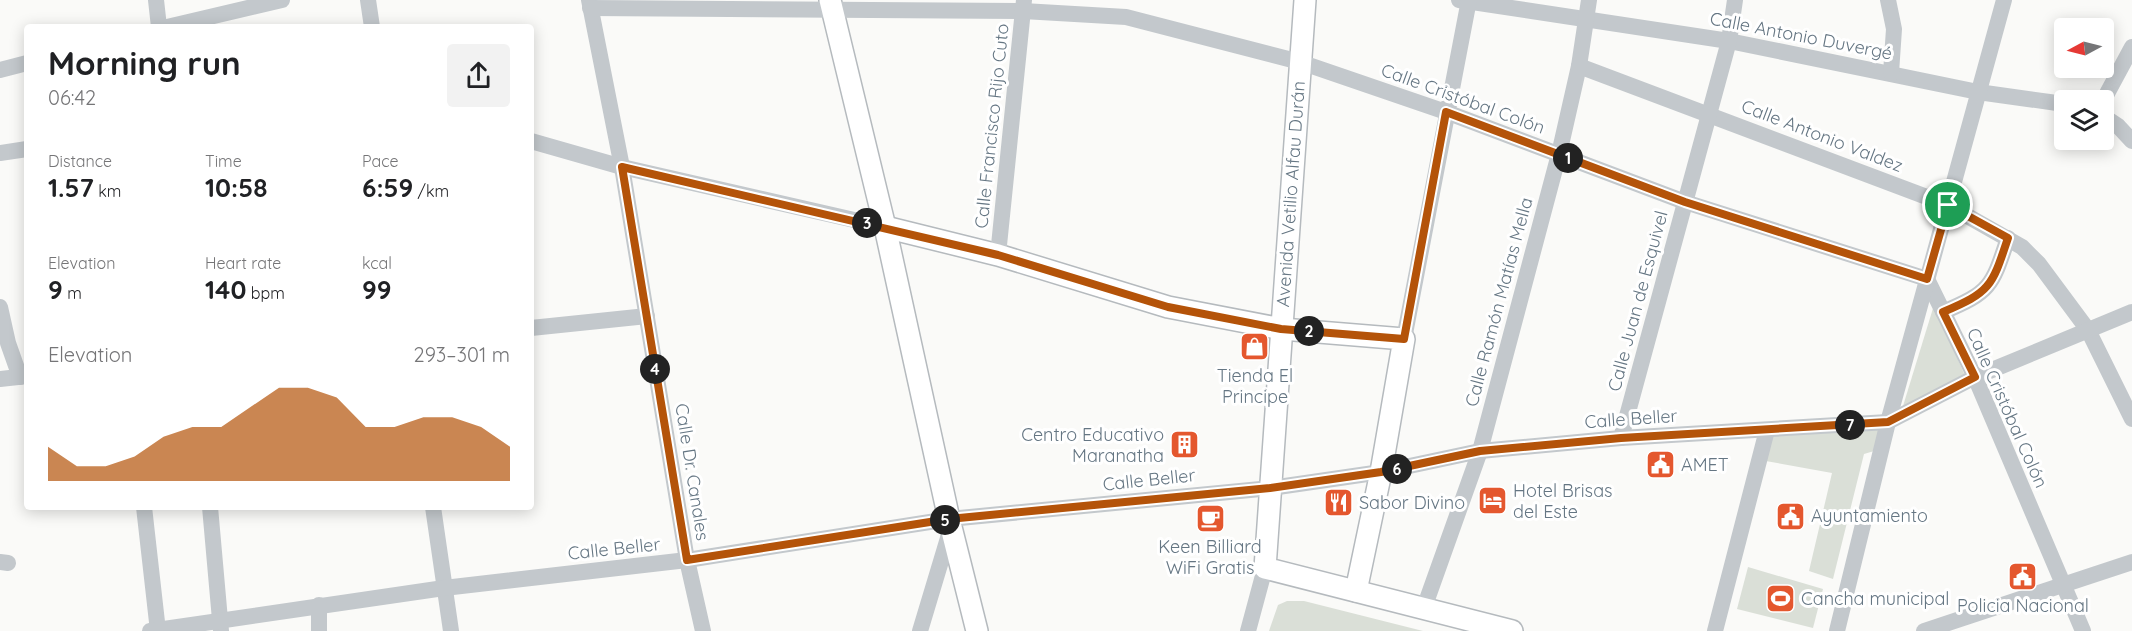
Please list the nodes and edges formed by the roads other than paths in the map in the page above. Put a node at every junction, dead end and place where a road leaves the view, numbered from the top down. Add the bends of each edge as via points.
1 (156, 0) edge
2 (282, 0) edge
3 (368, 0) edge
4 (1305, 0) edge
5 (1589, 0) edge
6 (1735, 0) edge
7 (1888, 0) edge
8 (2004, 0) edge
9 (1466, 1) edge
10 (590, 4) edge
11 (832, 5) edge
12 (1024, 5) edge
13 (1586, 20) junction
14 (159, 24) edge
15 (180, 24) edge
16 (372, 24) edge
17 (1728, 40) junction
18 (2132, 47) edge
19 (1300, 62) junction
20 (24, 64) edge
21 (1579, 66) junction
22 (0, 70) edge
23 (1890, 73) junction
24 (2109, 90) edge
25 (1978, 92) junction
26 (2054, 103) edge
27 (1446, 112) junction
28 (1709, 113) junction
29 (2114, 123) edge
30 (2132, 141) edge
31 (534, 142) edge
32 (24, 149) edge
33 (0, 153) edge
34 (1559, 154) junction
35 (622, 167) junction
36 (1685, 202) junction
37 (1948, 205) junction
38 (885, 227) junction
39 (2008, 238) junction
40 (998, 255) junction
41 (1927, 279) junction
42 (0, 307) edge
43 (1943, 312) junction
44 (2132, 312) edge
45 (647, 316) junction
46 (534, 328) edge
47 (1281, 329) junction
48 (2088, 330) junction
49 (1404, 339) junction
50 (23, 376) edge
51 (1975, 377) junction
52 (0, 380) edge
53 (2132, 418) edge
54 (1888, 422) junction
55 (1767, 430) junction
56 (1621, 438) junction
57 (1480, 451) junction
58 (1381, 472) junction
59 (1270, 488) junction
60 (144, 510) edge
61 (210, 510) edge
62 (433, 510) edge
63 (950, 524) junction
64 (687, 560) junction
65 (2132, 562) edge
66 (1265, 568) junction
67 (2062, 584) junction
68 (444, 588) junction
69 (1356, 591) junction
70 (319, 605) junction
71 (1424, 608) junction
72 (221, 626) edge
73 (155, 631) edge
74 (319, 631) edge
75 (451, 631) edge
76 (703, 631) edge
77 (920, 631) edge
78 (976, 631) edge
79 (1248, 631) edge
80 (1512, 631) edge
81 (1714, 631) edge
82 (1837, 631) edge
83 (1924, 631) edge
84 (2083, 631) edge

1 - 14 street
2 - 15 street
3 - 16 street
4 - 19 main road, Avenida Vetilio Alfau Durán
5 - 13 street, Calle Ramón Matías Mella
6 - 17 street, Calle Juan de Esquivel
7 - 23 street via 1894,29
8 - 25 street
9 - 13 street, Calle Antonio Duvergé
9 - 27 street
10 - 11 street, Calle Cristóbal Colón
10 - 35 street, Calle Dr. Canales
11 - 12 street, Calle Cristóbal Colón
11 - 38 main road
12 - 19 street, Calle Cristóbal Colón via 1126,17
12 - 40 street, Calle Francisco Rijo Cuto
13 - 17 street, Calle Antonio Duvergé
13 - 21 street, Calle Ramón Matías Mella
17 - 23 street, Calle Antonio Duvergé
17 - 28 street, Calle Juan de Esquivel
18 - 24 street
19 - 27 street, Calle Cristóbal Colón
19 - 47 main road, Avenida Vetilio Alfau Durán
20 - 22 street
21 - 28 street, Calle Antonio Valdez
21 - 34 street, Calle Ramón Matías Mella
23 - 25 street, Calle Antonio Duvergé
25 - 26 street, Calle Antonio Duvergé
25 - 37 street
27 - 34 street, Calle Cristóbal Colón
27 - 49 street
28 - 36 street, Calle Juan de Esquivel
28 - 37 street, Calle Antonio Valdez
29 - 30 street
31 - 35 street
32 - 33 street
34 - 36 street, Calle Cristóbal Colón
34 - 57 street, Calle Ramón Matías Mella
35 - 38 street
35 - 45 street, Calle Dr. Canales
36 - 41 street, Calle Cristóbal Colón
36 - 56 street, Calle Juan de Esquivel
37 - 39 street, Calle Antonio Valdez
37 - 41 street
38 - 40 main road
38 - 63 main road
39 - 43 street via 1988,287 1978,296
39 - 48 street, Calle Antonio Valdez via 2039,264
40 - 47 main road via 1168,307
41 - 43 street, Calle Cristóbal Colón
41 - 54 street
42 - 50 street via 8,343
43 - 51 street, Calle Cristóbal Colón
44 - 48 street, Calle Beller
45 - 46 street
45 - 64 street, Calle Dr. Canales
47 - 49 main road
47 - 59 main road, Avenida Vetilio Alfau Durán
48 - 51 street, Calle Beller
48 - 53 street, Calle Antonio Valdez
49 - 58 main road
50 - 52 street
51 - 54 street, Calle Beller
51 - 67 street, Calle Cristóbal Colón
54 - 55 street, Calle Beller
54 - 82 street
55 - 56 street, Calle Beller
55 - 81 street
56 - 57 street, Calle Beller
57 - 58 street, Calle Beller
57 - 71 street, Calle Ramón Matías Mella
58 - 59 street, Calle Beller
58 - 69 main road
59 - 63 street, Calle Beller
59 - 66 main road, Avenida Vetilio Alfau Durán
60 - 73 street
61 - 72 street
62 - 68 street
63 - 64 street, Calle Beller
63 - 77 street
63 - 78 main road
64 - 68 street, Calle Beller
64 - 76 street, Calle Dr. Canales
65 - 67 street
66 - 69 main road
66 - 79 street
67 - 83 street
67 - 84 street, Calle Cristóbal Colón
68 - 70 street, Calle Beller
68 - 75 street
69 - 71 main road
70 - 72 street, Calle Beller
70 - 74 street
71 - 80 main road
72 - 73 street, Calle Beller

